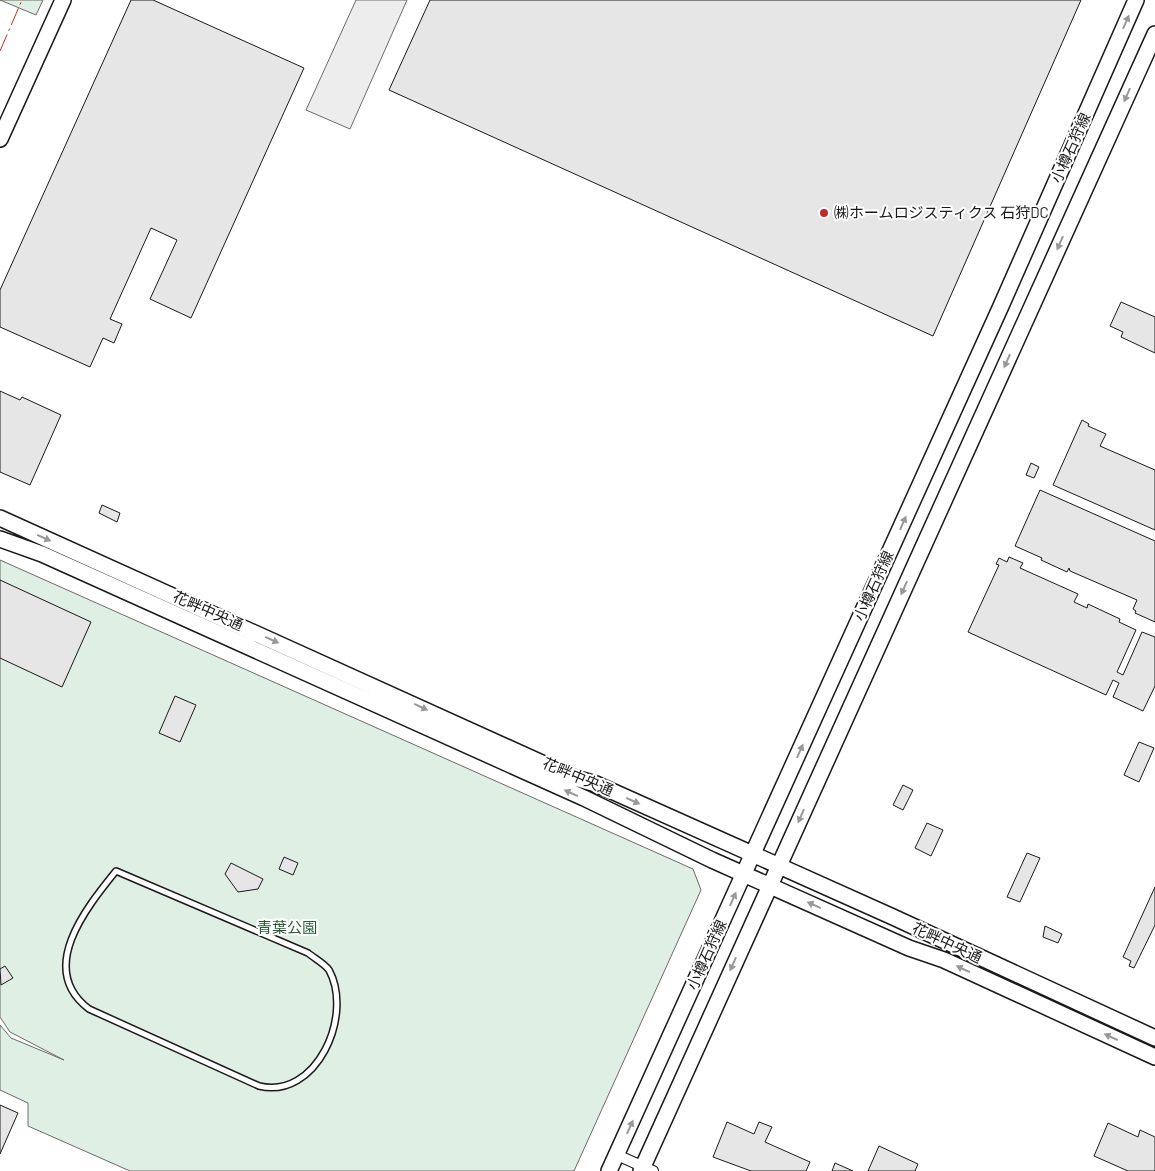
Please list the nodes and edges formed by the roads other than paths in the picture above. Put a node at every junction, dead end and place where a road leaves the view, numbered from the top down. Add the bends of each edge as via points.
1 (63, 0) edge
2 (1136, 0) edge
3 (1155, 34) edge
4 (0, 139) edge
5 (0, 518) edge
6 (0, 539) edge
7 (753, 854) junction
8 (778, 866) junction
9 (744, 874) junction
10 (146, 883) joint
11 (769, 886) junction
12 (1155, 1038) edge
13 (1155, 1057) edge
14 (617, 1155) junction
15 (646, 1169) edge
16 (609, 1171) edge

1 - 4 street
7 -> 2 street, 小樽石狩線
3 -> 8 street, 小樽石狩線
5 -> 7 street, 花畔中央通 via 575,778 596,784
9 -> 6 street, 花畔中央通 via 575,794 42,554
7 - 8 street, 花畔中央通
7 - 9 street, 小樽石狩線
8 - 11 street, 小樽石狩線
8 - 12 street, 花畔中央通
9 - 11 street, 花畔中央通
14 -> 9 street, 小樽石狩線
10 - 10 lane via 308,953 328,969 337,1000 334,1028 323,1055 305,1074 282,1088 258,1086 82,1004 72,988 66,964 76,925 116,871
13 -> 11 street, 花畔中央通 via 944,960 909,948
11 -> 15 street, 小樽石狩線
14 - 15 street
14 - 16 street, 小樽石狩線

